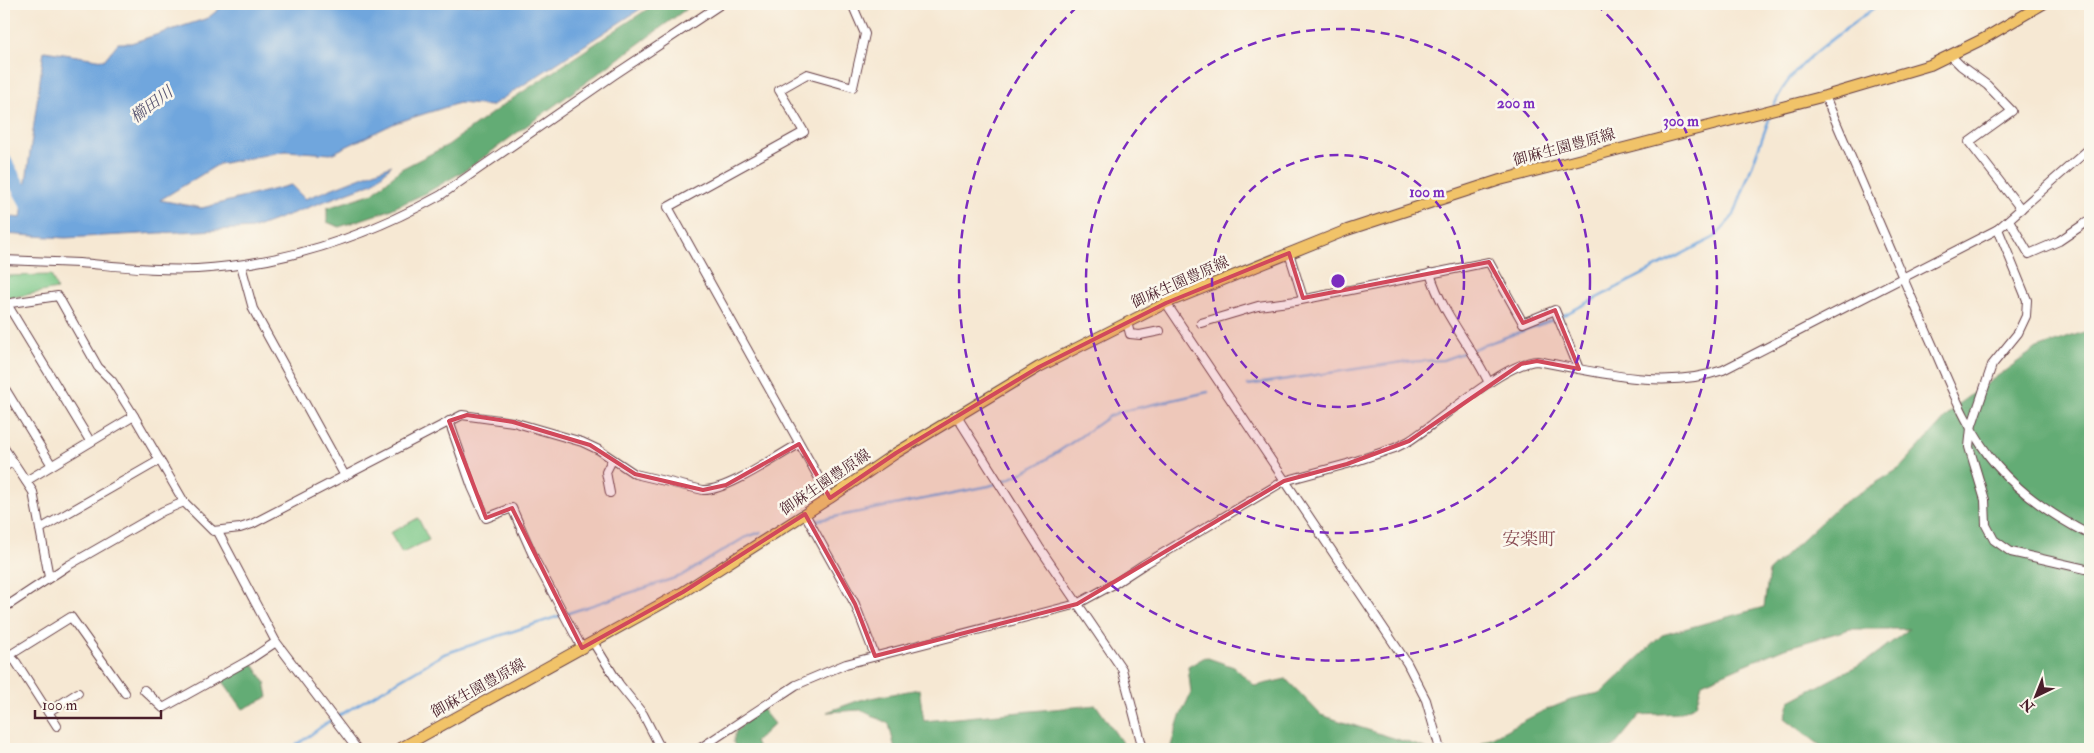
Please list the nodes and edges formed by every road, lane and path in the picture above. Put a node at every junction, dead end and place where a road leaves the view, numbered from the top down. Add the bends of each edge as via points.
1 (721, 4) edge
2 (852, 4) edge
3 (2043, 4) edge
4 (1950, 55) junction
5 (1825, 96) junction
6 (2090, 148) edge
7 (2021, 209) junction
8 (2008, 220) junction
9 (2090, 220) edge
10 (1998, 230) junction
11 (1289, 253) junction
12 (4, 260) edge
13 (241, 265) junction
14 (1430, 273) junction
15 (1903, 278) junction
16 (1303, 298) junction
17 (1166, 303) junction
18 (6, 304) edge
19 (1127, 322) junction
20 (1201, 323) dead end
21 (1160, 331) dead end
22 (1579, 369) junction
23 (1489, 383) junction
24 (4, 387) edge
25 (956, 415) junction
26 (134, 416) junction
27 (449, 421) junction
28 (1971, 428) junction
29 (90, 441) junction
30 (799, 444) junction
31 (4, 448) edge
32 (160, 460) junction
33 (612, 460) junction
34 (13, 462) junction
35 (51, 464) junction
36 (4, 467) edge
37 (345, 476) junction
38 (1284, 480) junction
39 (26, 481) junction
40 (610, 493) dead end
41 (830, 498) junction
42 (184, 502) junction
43 (805, 514) junction
44 (40, 530) junction
45 (218, 532) junction
46 (2090, 535) edge
47 (2090, 570) edge
48 (49, 577) junction
49 (1077, 604) junction
50 (4, 608) edge
51 (276, 642) junction
52 (593, 642) junction
53 (582, 648) junction
54 (7, 653) edge
55 (875, 656) junction
56 (144, 690) dead end
57 (78, 693) dead end
58 (125, 694) dead end
59 (48, 712) junction
60 (57, 726) dead end
61 (357, 749) edge
62 (399, 749) edge
63 (661, 749) edge
64 (699, 749) edge
65 (1143, 749) edge
66 (1440, 749) edge

1 - 13 street via 414,210 329,244
2 - 30 street via 865,34 853,87 807,74 779,90 804,132 668,206
3 - 4 main road, 御麻生園豊原線 via 1983,40
4 - 5 main road, 御麻生園豊原線 via 1930,65
4 - 7 street via 1987,85 2012,111 1969,142
5 - 11 main road, 御麻生園豊原線 via 1500,180 1347,230
5 - 15 street
6 - 7 street
7 - 8 street
8 - 9 street via 2029,254 2059,241
8 - 10 street
10 - 15 street
10 - 28 street via 2027,300 2026,316 2018,333 1992,365
11 - 16 street
11 - 17 main road, 御麻生園豊原線
12 - 13 street via 166,269
13 - 37 street via 253,309
14 - 16 street
14 - 22 street via 1489,262 1523,323 1556,310
14 - 23 street via 1448,316
15 - 22 street via 1712,374 1664,381
15 - 28 street
16 - 20 street via 1258,306
17 - 19 main road, 御麻生園豊原線
17 - 38 street
18 - 26 street via 58,296 98,367 112,381
18 - 29 street
19 - 21 street via 1130,334
19 - 25 main road, 御麻生園豊原線 via 1039,367
22 - 23 street via 1528,362
23 - 38 street via 1430,427 1395,448
24 - 35 street
25 - 41 main road, 御麻生園豊原線
25 - 49 street
26 - 29 street
26 - 32 street
27 - 33 street via 467,415 513,422 582,442
27 - 37 street
27 - 53 street via 486,518 512,508 536,562
28 - 46 street via 1995,464 2014,485 2042,507
28 - 47 street via 1969,447 1985,500 1986,525 1994,540 2011,552
29 - 35 street
30 - 33 street via 712,490 635,474
30 - 41 street
31 - 34 street
32 - 42 street
32 - 44 street
33 - 40 street via 606,472
34 - 36 street
34 - 39 street
35 - 39 street
37 - 45 street via 252,524
38 - 49 street
38 - 66 street via 1415,678 1426,700
39 - 44 street via 33,492
41 - 43 main road, 御麻生園豊原線
42 - 45 street via 208,528
42 - 48 street
43 - 52 main road, 御麻生園豊原線 via 684,592
43 - 55 street via 855,604
44 - 48 street
45 - 51 street
48 - 50 street
49 - 55 street
49 - 65 street via 1122,669
51 - 56 street via 163,708
51 - 61 street
52 - 53 main road, 御麻生園豊原線
52 - 63 street via 619,684 643,714
53 - 62 main road, 御麻生園豊原線
54 - 58 street via 71,617
54 - 59 street
55 - 64 street via 846,664 796,686
57 - 59 street
59 - 60 street

